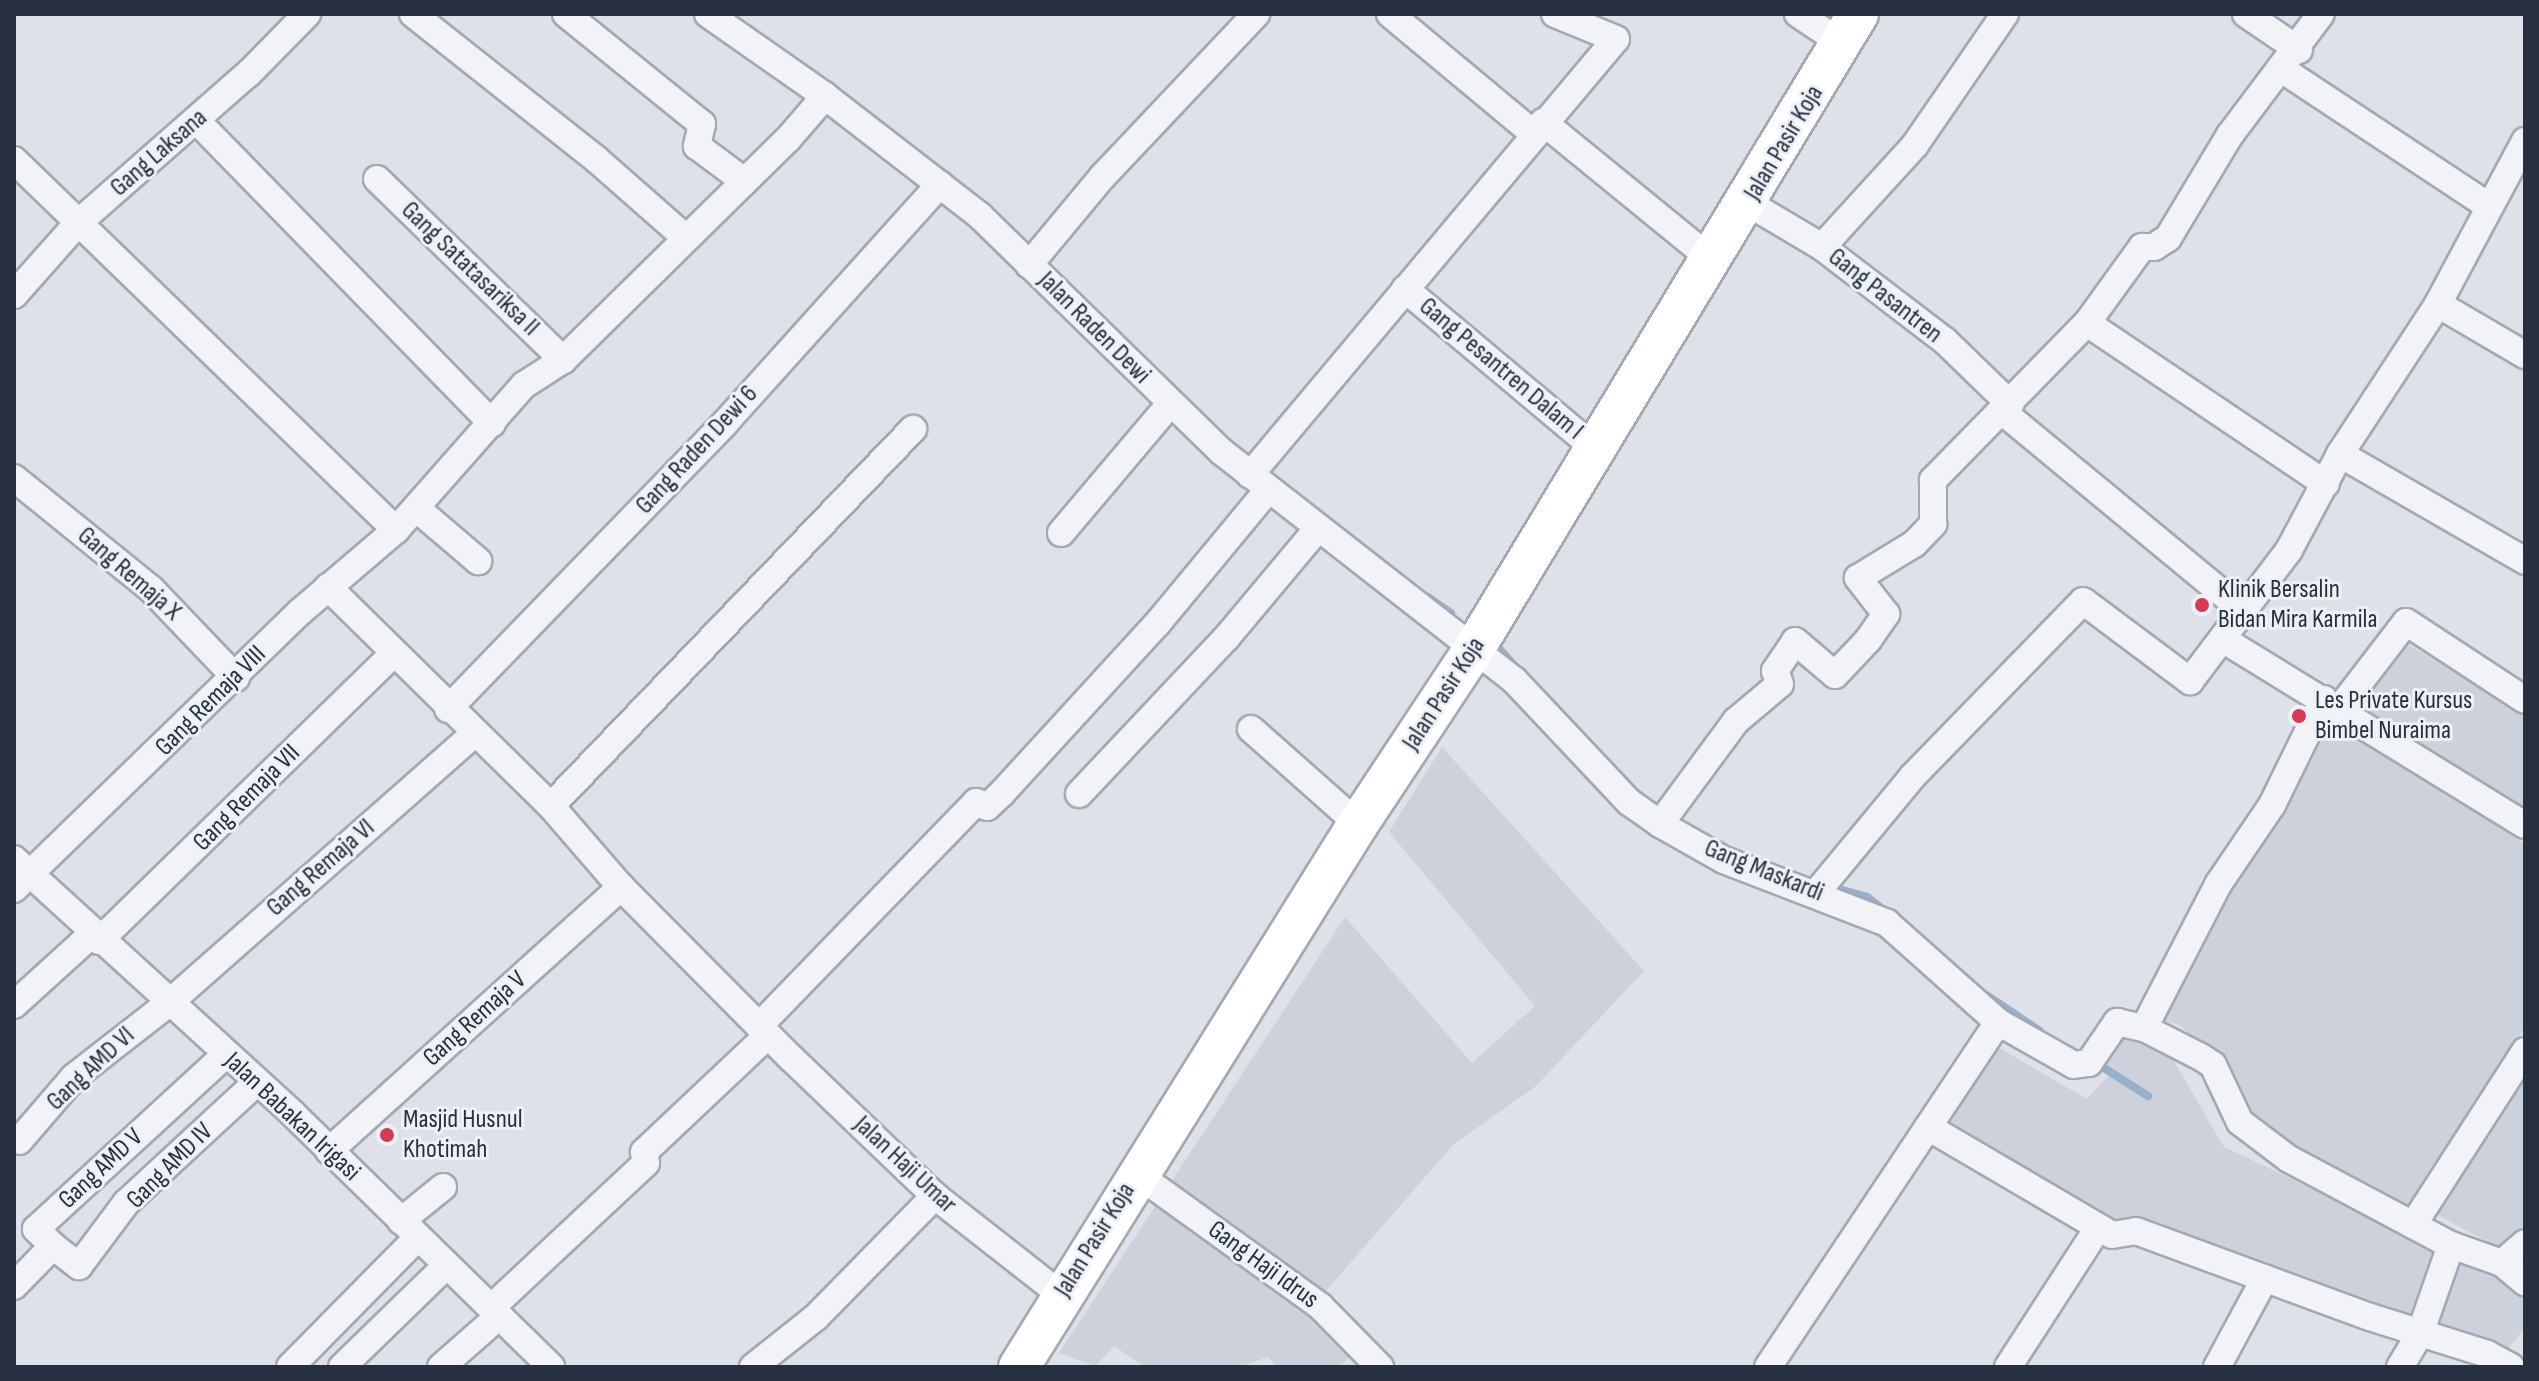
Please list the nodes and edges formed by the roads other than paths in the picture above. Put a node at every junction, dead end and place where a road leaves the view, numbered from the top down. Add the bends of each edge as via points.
1 (307, 14) edge
2 (413, 14) edge
3 (566, 14) edge
4 (708, 14) edge
5 (1256, 14) edge
6 (1390, 14) edge
7 (1555, 14) edge
8 (1798, 14) edge
9 (2005, 14) edge
10 (2246, 14) edge
11 (2321, 14) edge
12 (1850, 29) edge
13 (2291, 60) junction
14 (825, 96) junction
15 (196, 120) junction
16 (1538, 128) junction
17 (2524, 145) edge
18 (14, 160) edge
19 (377, 179) dead end
20 (744, 181) junction
21 (940, 184) junction
22 (1748, 203) junction
23 (2487, 205) junction
24 (78, 223) junction
25 (686, 238) junction
26 (1822, 247) junction
27 (1712, 260) junction
28 (1029, 265) junction
29 (1405, 289) junction
30 (14, 295) edge
31 (2438, 304) junction
32 (2087, 323) junction
33 (2525, 355) edge
34 (563, 360) junction
35 (1170, 404) junction
36 (2006, 408) junction
37 (492, 423) junction
38 (913, 429) dead end
39 (1596, 449) junction
40 (2340, 454) junction
41 (14, 478) edge
42 (1259, 482) junction
43 (2326, 484) junction
44 (416, 508) junction
45 (1318, 528) junction
46 (396, 530) junction
47 (1061, 533) dead end
48 (478, 561) dead end
49 (2525, 561) edge
50 (328, 587) junction
51 (2242, 610) junction
52 (2224, 640) junction
53 (1474, 649) junction
54 (393, 654) junction
55 (236, 678) junction
56 (2525, 700) edge
57 (2332, 703) junction
58 (448, 709) junction
59 (1251, 729) dead end
60 (474, 734) junction
61 (1079, 794) dead end
62 (551, 806) junction
63 (1358, 824) junction
64 (1660, 824) junction
65 (2525, 825) edge
66 (19, 874) edge
67 (621, 887) junction
68 (1817, 892) junction
69 (96, 938) junction
70 (169, 1003) junction
71 (14, 1005) edge
72 (1998, 1022) junction
73 (2144, 1028) junction
74 (763, 1030) junction
75 (2525, 1051) edge
76 (226, 1054) junction
77 (257, 1082) junction
78 (1928, 1127) junction
79 (19, 1141) dead end
80 (329, 1151) junction
81 (1137, 1174) junction
82 (443, 1187) dead end
83 (935, 1196) junction
84 (2413, 1225) junction
85 (2098, 1228) junction
86 (410, 1229) junction
87 (2525, 1243) edge
88 (2451, 1245) junction
89 (53, 1246) junction
90 (2502, 1263) junction
91 (447, 1265) junction
92 (2265, 1278) junction
93 (2525, 1282) edge
94 (14, 1286) edge
95 (1060, 1294) junction
96 (495, 1312) junction
97 (2420, 1334) junction
98 (290, 1367) edge
99 (342, 1367) edge
100 (441, 1367) edge
101 (551, 1367) edge
102 (753, 1367) edge
103 (1019, 1367) edge
104 (1380, 1367) edge
105 (1768, 1367) edge
106 (2008, 1367) edge
107 (2217, 1367) edge
108 (2400, 1367) edge
109 (2511, 1367) edge

1 - 15 street, Gang Laksana
2 - 25 street
3 - 20 street via 702,124 697,146
4 - 14 street, Jalan Raden Dewi
5 - 28 street via 1103,176
6 - 16 street
7 - 16 street via 1616,39
8 - 12 street
9 - 26 street via 1915,145
10 - 13 street
11 - 13 street
12 - 22 main road, Jalan Pasir Koja
13 - 23 street
13 - 32 street via 2230,135 2182,221 2154,247 2142,247
14 - 20 street, Gang Remaja VIII
14 - 21 street, Jalan Raden Dewi
15 - 24 street, Gang Laksana
15 - 37 street
16 - 27 street
16 - 29 street
17 - 23 street
18 - 24 street
19 - 34 street, Gang Satatasariksa II
20 - 25 street, Gang Remaja VIII
21 - 28 street, Jalan Raden Dewi
21 - 58 street, Gang Raden Dewi 6 via 725,423
22 - 26 street, Gang Pasantren
22 - 27 main road, Jalan Pasir Koja
23 - 31 street
24 - 30 street, Gang Laksana
24 - 46 street
25 - 34 street, Gang Remaja VIII
26 - 36 street, Gang Pasantren via 1945,341
27 - 39 main road, Jalan Pasir Koja
28 - 35 street, Jalan Raden Dewi
29 - 39 street, Gang Pesantren Dalam I
29 - 42 street
31 - 33 street
31 - 40 street
32 - 36 street
32 - 43 street
34 - 37 street, Gang Remaja VIII via 524,385
35 - 42 street, Jalan Raden Dewi
35 - 47 street
36 - 51 street, Gang Pasantren
36 - 64 street via 1933,480 1933,524 1889,563 1858,578 1886,614 1850,663 1835,675 1795,641 1775,671 1780,684 1736,721
37 - 44 street, Gang Remaja VIII
38 - 62 street
39 - 53 main road, Jalan Pasir Koja
40 - 43 street
40 - 49 street
41 - 55 street, Gang Remaja X via 151,589
42 - 45 street, Jalan Raden Dewi
42 - 74 street via 1157,624 1002,793 987,807 976,802
43 - 51 street via 2289,550
44 - 46 street, Gang Remaja VIII
44 - 48 street
45 - 53 street, Jalan Raden Dewi
45 - 61 street via 1227,637
46 - 50 street, Gang Remaja VIII
50 - 54 street, Jalan Haji Umar
50 - 55 street, Gang Remaja VIII
51 - 52 street
52 - 57 street
52 - 68 street via 2190,681 2083,601 1912,777
53 - 63 main road, Jalan Pasir Koja
53 - 64 street, Gang Maskardi via 1514,680 1629,802
54 - 58 street, Jalan Haji Umar
54 - 69 street, Gang Remaja VII
55 - 66 street, Gang Remaja VIII
56 - 57 street via 2406,622
57 - 65 street
57 - 73 street via 2219,883
58 - 60 street, Jalan Haji Umar
59 - 63 street
60 - 62 street, Jalan Haji Umar
60 - 70 street, Gang Remaja VI
62 - 67 street, Jalan Haji Umar
63 - 81 main road, Jalan Pasir Koja
64 - 68 street, Gang Maskardi via 1724,860
66 - 69 street, Jalan Babakan Irigasi
67 - 74 street, Jalan Haji Umar
67 - 80 street, Gang Remaja V
68 - 72 street, Gang Maskardi via 1887,923
69 - 70 street, Jalan Babakan Irigasi
69 - 71 street, Gang Remaja VII
70 - 76 street, Jalan Babakan Irigasi
70 - 79 street, Gang AMD VI via 74,1077
72 - 73 street, Gang Maskardi via 2074,1065 2089,1063 2117,1022
72 - 78 street
73 - 84 street via 2213,1065 2240,1122 2289,1159
74 - 83 street, Jalan Haji Umar
74 - 96 street via 644,1152 646,1163
75 - 84 street
76 - 77 street, Jalan Babakan Irigasi
76 - 89 street, Gang AMD V via 36,1229
77 - 80 street, Jalan Babakan Irigasi
77 - 89 street, Gang AMD IV via 126,1203 79,1266
78 - 85 street
78 - 105 street
80 - 86 street, Jalan Babakan Irigasi
81 - 95 main road, Jalan Pasir Koja
81 - 104 street, Gang Haji Idrus via 1320,1306
82 - 86 street
83 - 95 street, Jalan Haji Umar
83 - 102 street via 816,1317
84 - 88 street
85 - 92 street via 2116,1236 2136,1231
85 - 106 street
86 - 91 street, Jalan Babakan Irigasi
86 - 98 street
87 - 90 street
88 - 90 street
88 - 97 street
89 - 94 street, Gang AMD V
90 - 93 street
91 - 96 street, Jalan Babakan Irigasi
91 - 99 street
92 - 97 street
92 - 107 street
95 - 103 main road, Jalan Pasir Koja
96 - 100 street
96 - 101 street, Jalan Babakan Irigasi
97 - 108 street
97 - 109 street via 2487,1354

